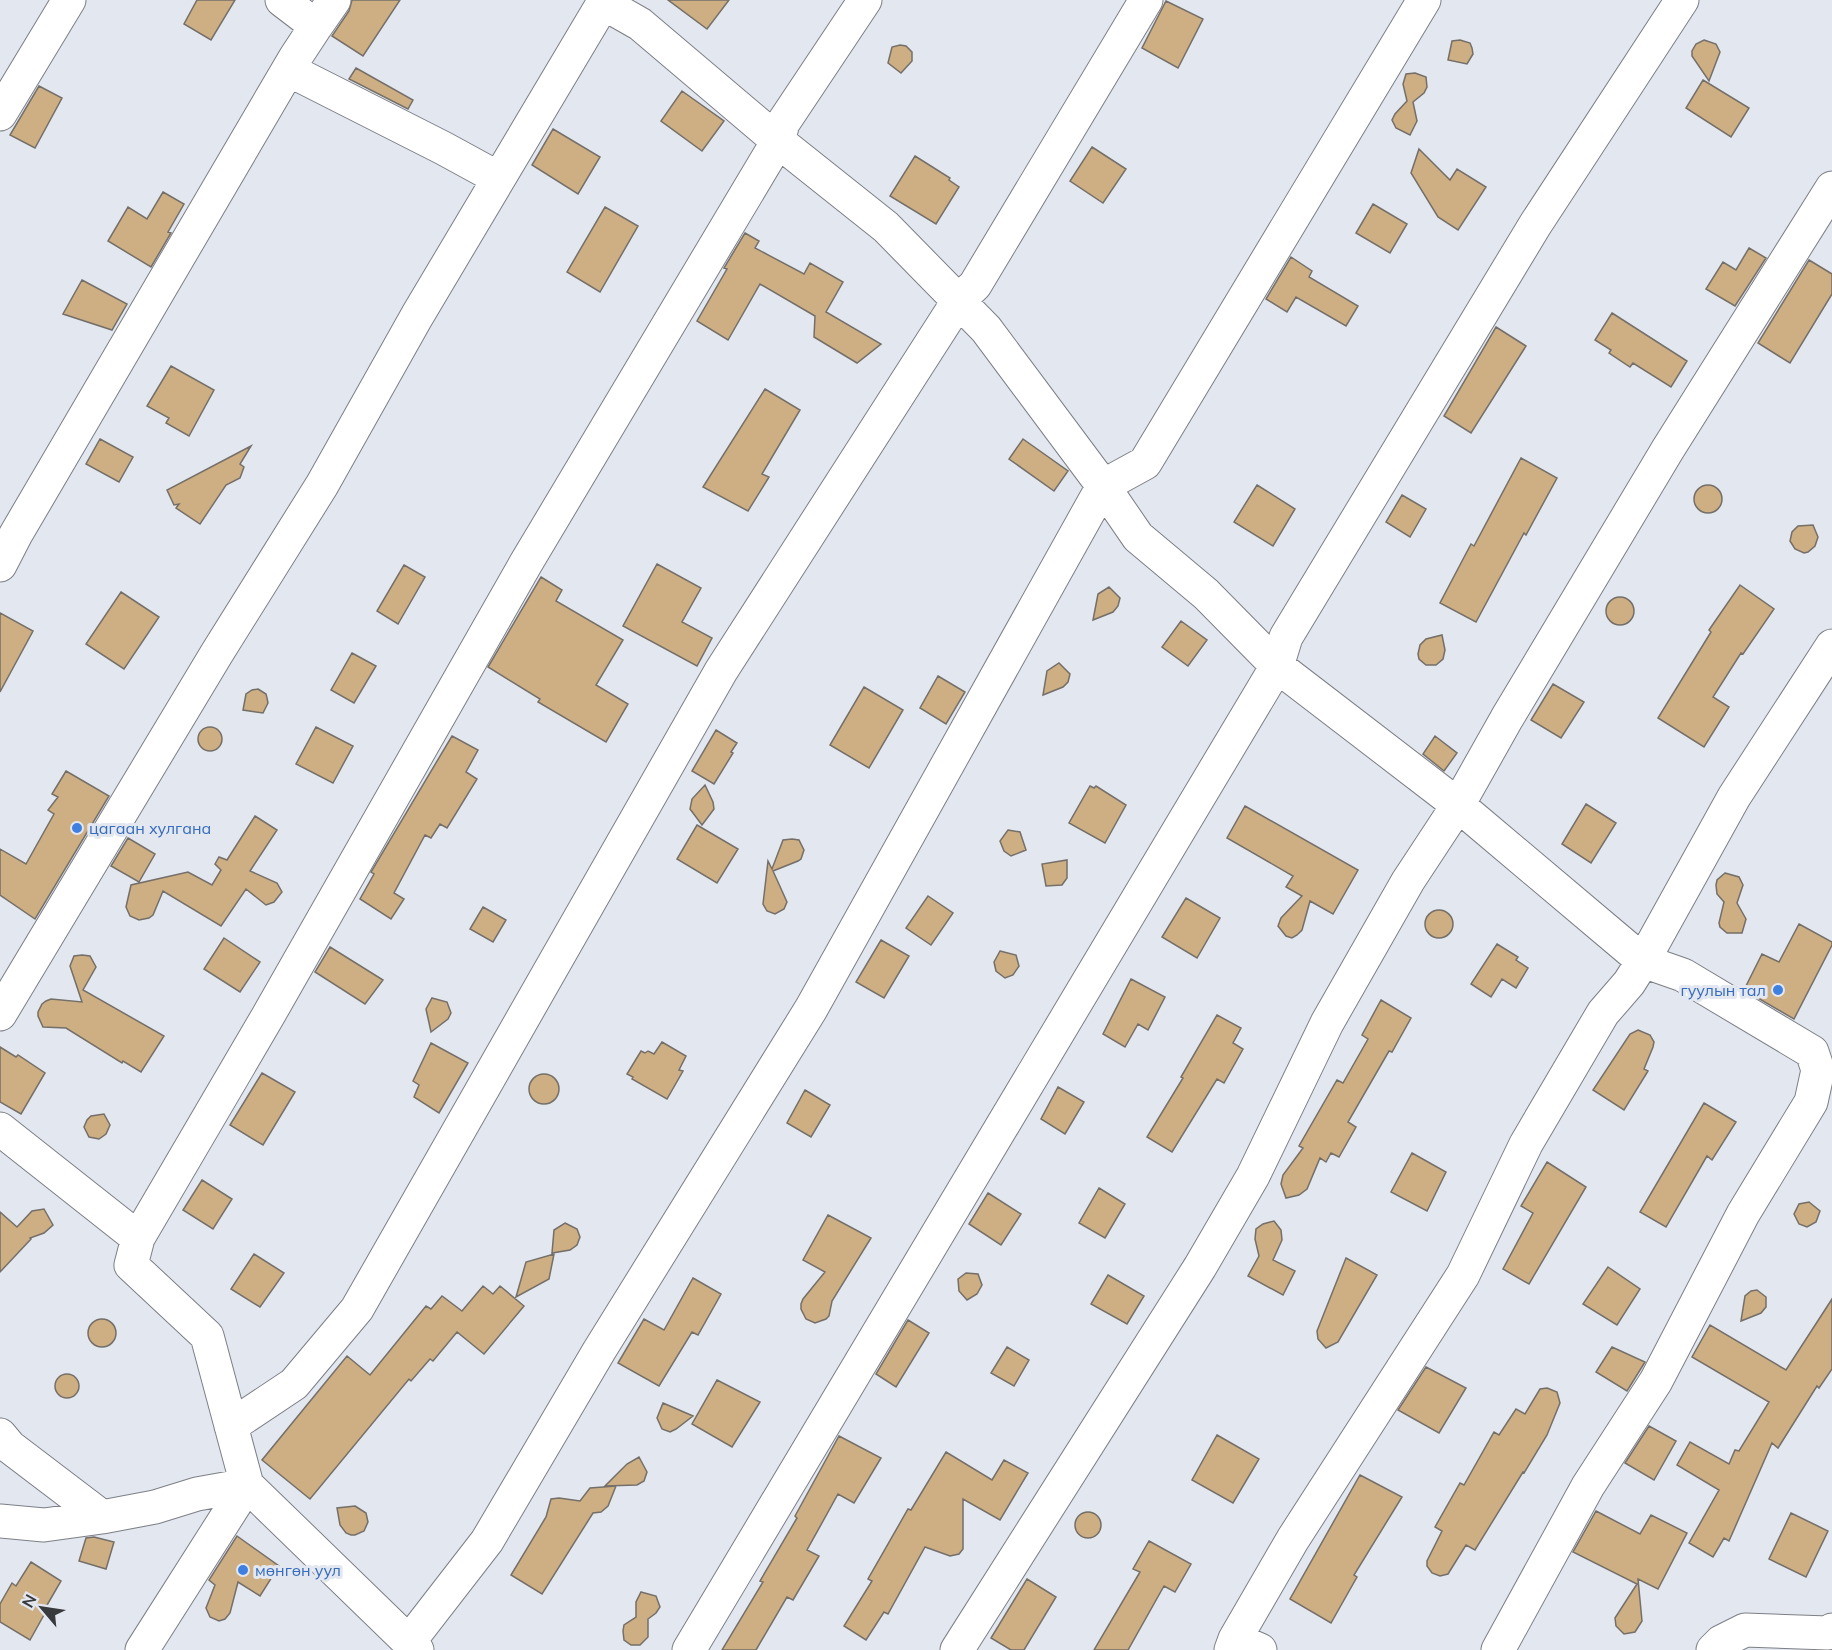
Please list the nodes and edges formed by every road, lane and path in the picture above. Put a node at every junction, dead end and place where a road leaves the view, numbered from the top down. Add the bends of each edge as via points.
1 (69, 0) edge
2 (282, 0) edge
3 (334, 0) edge
4 (865, 0) edge
5 (1146, 0) edge
6 (1424, 0) edge
7 (1682, 0) edge
8 (604, 2) edge
9 (316, 26) junction
10 (289, 70) junction
11 (0, 114) edge
12 (778, 141) junction
13 (498, 178) junction
14 (1832, 188) edge
15 (959, 300) junction
16 (1103, 486) junction
17 (0, 565) edge
18 (1832, 646) edge
19 (1277, 666) junction
20 (1458, 805) junction
21 (1643, 961) junction
22 (0, 1014) edge
23 (1826, 1086) edge
24 (0, 1129) edge
25 (138, 1238) junction
26 (231, 1426) junction
27 (0, 1435) edge
28 (247, 1485) junction
29 (102, 1517) junction
30 (0, 1521) edge
31 (1832, 1630) edge
32 (1242, 1646) edge
33 (412, 1647) edge
34 (142, 1650) edge
35 (690, 1650) edge
36 (957, 1650) edge
37 (1498, 1650) edge
38 (1713, 1650) edge

1 - 11 street
2 - 9 street
3 - 9 street
4 - 12 street via 783,123
5 - 15 street via 975,285
6 - 16 street via 1145,463
7 - 19 street via 1535,225 1286,637
8 - 12 street via 640,24
8 - 13 street
9 - 10 street
10 - 13 street
10 - 17 street
12 - 15 street via 886,227
12 - 25 street via 526,563
13 - 22 street via 322,485
14 - 20 street via 1668,449
15 - 16 street via 986,329
15 - 26 street via 721,671 357,1309 294,1384
16 - 19 street via 1138,537 1206,594
16 - 33 street via 811,1009 599,1351 488,1541
18 - 21 street via 1734,797
19 - 20 street
19 - 35 street
20 - 21 street
20 - 36 street via 1408,881 1327,1023 1253,1176 1206,1257
21 - 23 street via 1683,975 1812,1052
21 - 32 street via 1603,1013 1526,1144 1462,1275 1293,1539
23 - 37 street via 1811,1102 1743,1214 1656,1382 1588,1486
24 - 25 street
25 - 26 street via 131,1264 207,1336
26 - 28 street
27 - 29 street via 10,1447
28 - 29 street
28 - 33 street
28 - 34 street
29 - 30 street via 44,1525
31 - 38 street via 1744,1630

